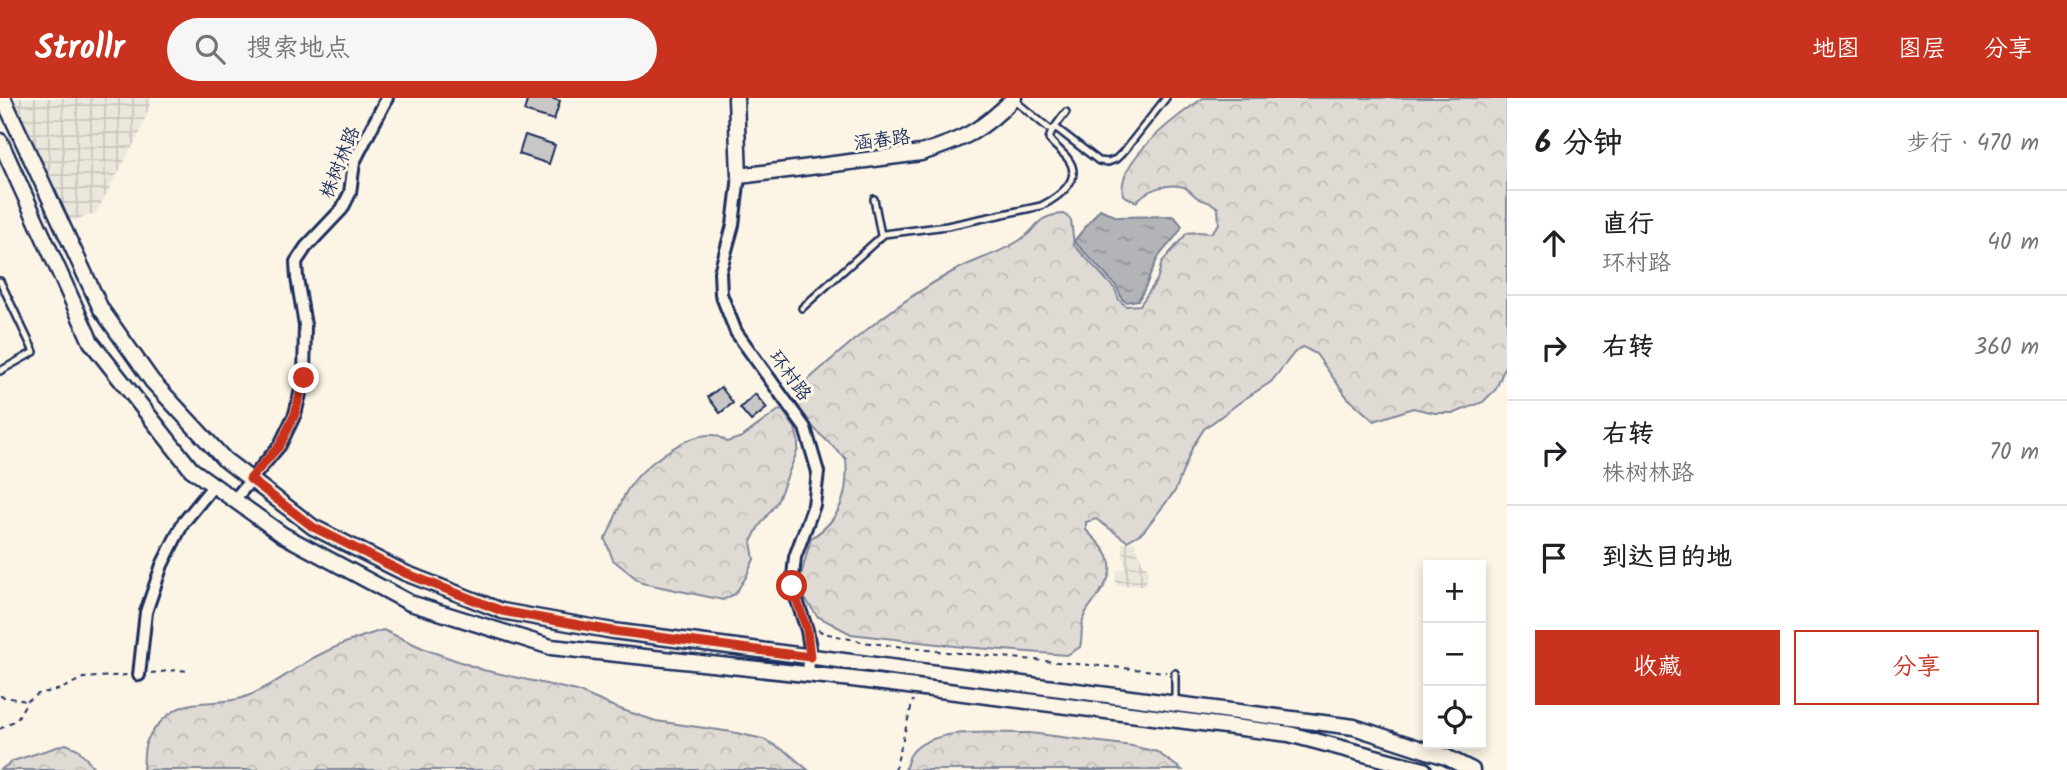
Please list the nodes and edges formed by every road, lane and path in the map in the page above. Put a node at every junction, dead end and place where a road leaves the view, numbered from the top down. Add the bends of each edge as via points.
1 (3, 98) edge
2 (387, 98) edge
3 (736, 98) edge
4 (1166, 98) edge
5 (1014, 99) edge
6 (1066, 112) dead end
7 (1053, 129) junction
8 (0, 141) edge
9 (740, 176) junction
10 (874, 199) dead end
11 (881, 235) junction
12 (1, 284) edge
13 (802, 308) dead end
14 (0, 372) edge
15 (250, 479) junction
16 (214, 485) junction
17 (234, 500) junction
18 (800, 612) junction
19 (810, 657) junction
20 (187, 671) dead end
21 (1175, 673) joint
22 (808, 674) junction
23 (139, 675) junction
24 (914, 687) junction
25 (0, 696) edge
26 (27, 701) junction
27 (1175, 704) junction
28 (0, 729) edge
29 (895, 770) edge
30 (1424, 770) edge
31 (1472, 770) edge

1 - 15 main road via 101,309 152,381 224,459
2 - 15 street, 株树林路 via 354,162 342,209 296,262 305,325 304,378 295,414 280,445
3 - 9 main road, 环村路
4 - 7 lane via 1125,150 1108,162
5 - 7 lane
5 - 9 main road, 涵春路 via 972,134 921,153
6 - 7 lane
7 - 11 lane via 1049,139 1070,161 1073,173 1068,188 1055,199 947,226
8 - 16 main road via 91,342 191,469
9 - 18 street, 环村路 via 720,272 721,294 736,332 805,428 818,472 814,505 795,557 792,586
10 - 11 lane
11 - 13 lane
12 - 14 lane via 34,352
15 - 17 street, 株树林路
15 - 19 main road via 313,527 405,573 502,611
16 - 17 main road
16 - 23 street via 183,523 162,565 146,612
17 - 22 main road via 283,535 410,603 551,647
18 - 19 street, 环村路
18 - 21 path via 824,633 863,642
19 - 22 street, 环村路
19 - 27 main road
20 - 23 path
21 - 27 lane
22 - 24 main road
23 - 26 path via 83,678
24 - 29 path
24 - 30 main road via 1289,734
25 - 26 path
26 - 28 path via 17,719
27 - 31 main road via 1354,727

